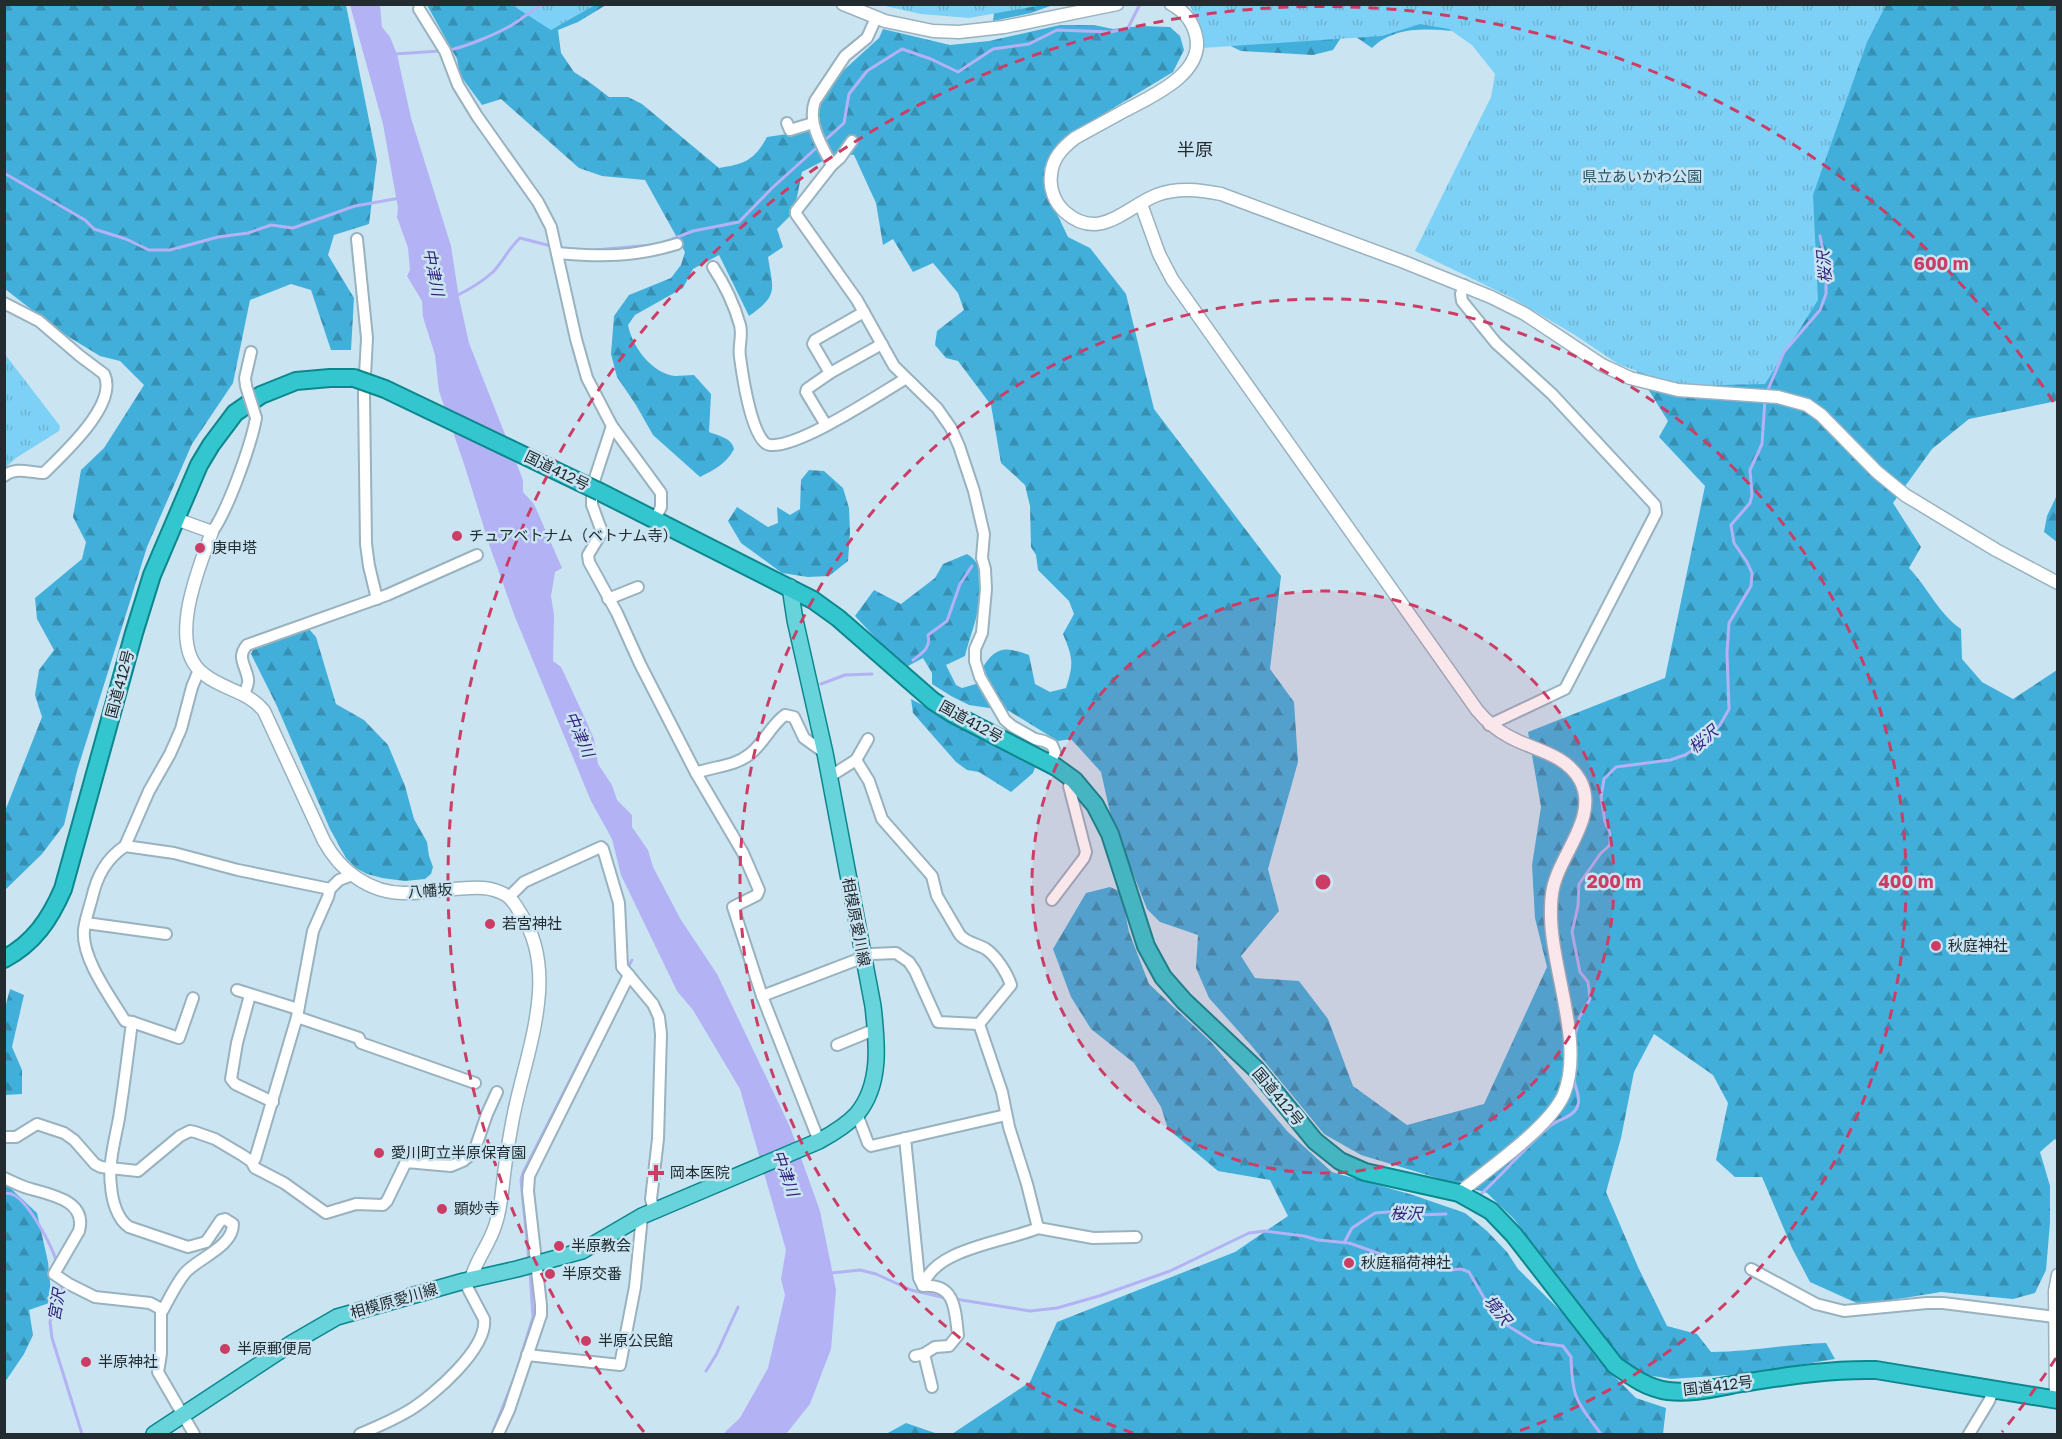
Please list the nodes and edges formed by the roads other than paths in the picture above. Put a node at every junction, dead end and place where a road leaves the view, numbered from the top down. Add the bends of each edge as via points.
1 (843, 4) edge
2 (1117, 4) edge
3 (1171, 4) edge
4 (419, 9) dead end
5 (876, 18) junction
6 (787, 123) dead end
7 (813, 123) junction
8 (852, 141) dead end
9 (832, 165) junction
10 (1141, 204) junction
11 (357, 239) dead end
12 (677, 244) dead end
13 (557, 253) junction
14 (713, 267) dead end
15 (1464, 285) junction
16 (4, 303) edge
17 (864, 312) junction
18 (882, 344) junction
19 (251, 352) dead end
20 (830, 373) junction
21 (905, 379) junction
22 (826, 425) junction
23 (612, 426) junction
24 (4, 476) edge
25 (176, 519) junction
26 (655, 520) junction
27 (212, 532) junction
28 (477, 555) dead end
29 (2058, 583) edge
30 (638, 587) dead end
31 (790, 587) junction
32 (377, 599) junction
33 (608, 599) junction
34 (199, 670) junction
35 (244, 694) junction
36 (1489, 724) junction
37 (868, 739) dead end
38 (825, 753) junction
39 (856, 760) junction
40 (1050, 764) junction
41 (696, 773) junction
42 (829, 777) junction
43 (1074, 780) junction
44 (125, 846) junction
45 (352, 875) junction
46 (330, 889) junction
47 (509, 897) junction
48 (1052, 900) dead end
49 (86, 923) junction
50 (166, 934) dead end
51 (863, 958) junction
52 (4, 959) edge
53 (629, 975) junction
54 (237, 990) dead end
55 (250, 995) junction
56 (762, 996) junction
57 (193, 998) dead end
58 (297, 1013) junction
59 (132, 1022) junction
60 (978, 1024) junction
61 (876, 1029) junction
62 (837, 1046) dead end
63 (475, 1083) dead end
64 (497, 1092) dead end
65 (273, 1102) junction
66 (856, 1114) junction
67 (1006, 1115) junction
68 (4, 1137) edge
69 (905, 1138) junction
70 (819, 1142) junction
71 (251, 1161) junction
72 (110, 1169) junction
73 (4, 1178) edge
74 (1459, 1193) junction
75 (648, 1213) junction
76 (1038, 1228) junction
77 (1136, 1237) dead end
78 (536, 1264) junction
79 (1751, 1269) dead end
80 (2058, 1275) edge
81 (468, 1280) junction
82 (923, 1286) junction
83 (161, 1309) junction
84 (2055, 1317) junction
85 (527, 1355) junction
86 (928, 1383) dead end
87 (1993, 1391) junction
88 (2057, 1400) edge
89 (183, 1415) junction
90 (154, 1434) edge
91 (194, 1434) edge
92 (360, 1434) edge
93 (498, 1434) edge
94 (1969, 1434) edge

1 - 5 street
2 - 5 street via 971,32 933,31
3 - 10 street via 1194,29 1197,40 1191,64 1164,90 1075,138 1051,167 1054,197 1070,217 1097,224 1114,220
4 - 13 street via 477,116 538,202 551,227
5 - 7 street via 867,38 845,56 814,101
6 - 7 street via 790,130
7 - 9 street
8 - 9 street
9 - 17 street via 796,214
10 - 15 street via 1157,195 1195,189 1221,194
10 - 36 street via 1159,254 1178,288
11 - 32 street via 367,338 366,544
12 - 13 street via 605,257
13 - 23 street via 587,378
14 - 22 street via 729,292 741,327 739,354 747,401 754,425 765,443 792,441
15 - 29 street via 1510,306 1602,365 1630,378 1678,390 1778,397 1801,403 1821,415 1905,495
15 - 36 street via 1462,301 1496,343 1552,394 1649,498 1656,513 1564,689
16 - 24 street via 39,321 107,380 103,400 86,432 44,473 18,470
17 - 18 street
17 - 20 street via 813,344
18 - 20 street
18 - 21 street
19 - 27 street, bridge via 245,378 256,418 227,502
20 - 22 street via 806,392
21 - 22 street
21 - 40 street via 945,417 974,491 984,534 986,589 982,633 975,649 980,677 1005,720 1052,746 1055,752
23 - 26 street via 661,493 661,507
23 - 33 street via 592,498 602,532 588,558
25 - 26 highway, 国道412号, bridge via 199,465 245,404 296,381 354,378 385,388
25 - 27 street
25 - 52 highway, 国道412号 via 152,575 134,633 63,889 37,935
26 - 31 highway, 国道412号
27 - 34 street via 187,609 188,645
28 - 32 street
30 - 33 street
31 - 38 main road, 相模原愛川線
31 - 40 highway, 国道412号 via 838,618 933,701
32 - 35 street via 247,645 241,659 248,678
33 - 41 street
34 - 35 street
34 - 44 street via 181,729
35 - 45 street via 264,711 328,849
36 - 74 street via 1562,761 1581,781 1584,792 1583,818 1551,898 1551,928 1571,1054 1568,1081 1556,1108 1527,1138
37 - 39 street
38 - 41 street via 804,738 794,717 785,715 749,756
38 - 42 main road, 相模原愛川線
39 - 42 street
39 - 60 street via 869,781 882,819 932,876 937,896 960,935 987,950 1007,975 1011,985
40 - 43 highway, 国道412号
41 - 56 street via 743,853 759,890 757,896 733,907
42 - 51 main road, 相模原愛川線
43 - 48 street via 1069,786 1086,852
43 - 74 highway, 国道412号 via 1095,805 1110,834 1146,946 1163,977 1184,1001 1256,1069 1315,1141 1340,1161 1365,1172
44 - 46 street
44 - 49 street via 99,874
45 - 46 street
45 - 47 street, 八幡坂 via 374,887 403,893 482,888
46 - 58 street via 313,931
47 - 53 street via 524,882 601,847 619,903 622,967
47 - 81 street via 526,922 538,959 537,1007 514,1113 500,1210 490,1241
49 - 50 street
49 - 59 street via 84,937 98,979 125,1021
51 - 56 street
51 - 60 street via 886,952 903,957 915,971 939,1022
51 - 61 main road, 相模原愛川線
53 - 75 street via 653,1005 661,1034 658,1139
53 - 78 street via 529,1176
54 - 55 street
55 - 58 street
55 - 65 street via 231,1079
56 - 70 street
57 - 59 street via 179,1038
58 - 63 street via 359,1038 361,1043
58 - 65 street
59 - 72 street
60 - 67 street
61 - 62 street
61 - 66 main road, 相模原愛川線 via 875,1073
64 - 71 street via 474,1152 451,1166 406,1162 383,1205 356,1204 326,1212 255,1168
65 - 71 street via 255,1159
66 - 69 street via 871,1146
66 - 70 main road, 相模原愛川線
67 - 69 street
67 - 76 street
68 - 72 street via 16,1137 37,1124 74,1140 95,1164
69 - 82 street via 919,1278
70 - 75 main road, 相模原愛川線
71 - 72 street via 215,1139 190,1131 138,1171
72 - 83 street via 116,1210 124,1224 140,1232 188,1247 206,1242 221,1220 233,1224 220,1247 179,1280 164,1310
73 - 83 street via 69,1202 78,1213 79,1231 54,1274 95,1297 150,1303
74 - 87 highway, 国道412号 via 1491,1211 1615,1365 1646,1386 1693,1391 1814,1372 1876,1370
75 - 78 main road, 相模原愛川線 via 582,1251
75 - 85 street via 620,1365
76 - 77 street via 1093,1238
76 - 82 street via 954,1255 925,1277
78 - 81 main road, 相模原愛川線
78 - 85 street via 541,1315
79 - 84 street via 1816,1304 1844,1311 1943,1303
80 - 84 street
81 - 89 main road, 相模原愛川線 via 337,1317
81 - 92 street via 485,1326 469,1358 412,1408
82 - 86 street via 950,1295 958,1335 952,1344 919,1355
83 - 89 street via 162,1354 158,1372
84 - 88 street
85 - 93 street
87 - 88 highway, 国道412号
87 - 94 street
89 - 90 main road, 相模原愛川線
89 - 91 street

